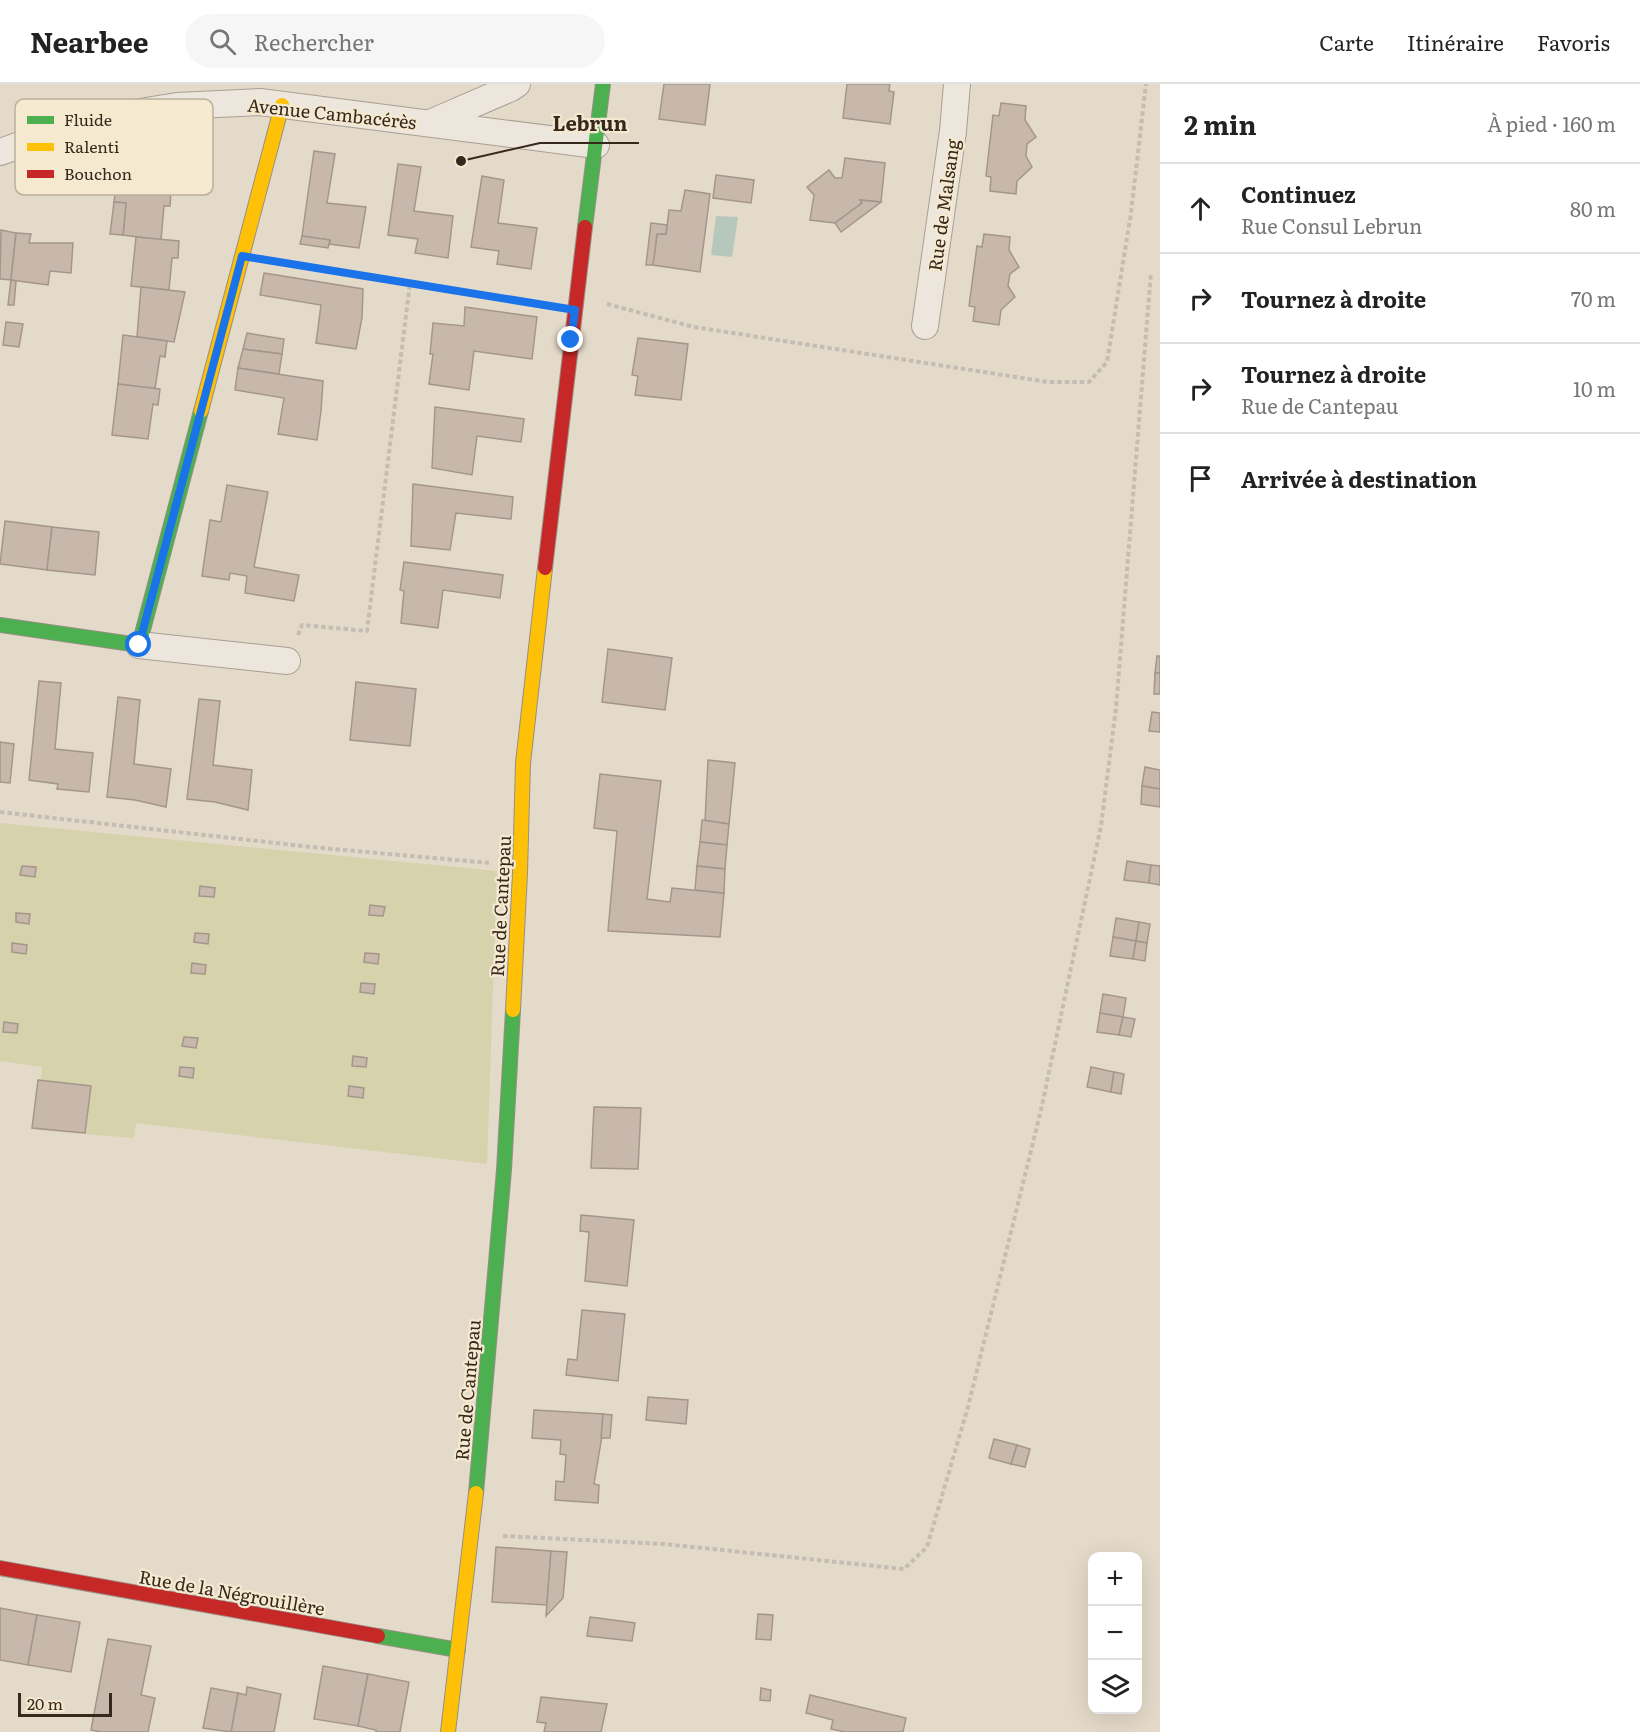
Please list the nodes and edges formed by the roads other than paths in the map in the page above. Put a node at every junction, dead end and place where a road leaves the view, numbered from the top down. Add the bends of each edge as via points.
1 (517, 84) edge
2 (603, 84) edge
3 (957, 84) edge
4 (213, 104) edge
5 (282, 105) junction
6 (430, 123) junction
7 (596, 145) junction
8 (15, 147) edge
9 (0, 152) edge
10 (925, 326) dead end
11 (0, 625) edge
12 (139, 645) junction
13 (287, 661) road end
14 (0, 1568) edge
15 (458, 1650) junction
16 (448, 1732) edge

1 - 6 street
2 - 7 street, Rue de Cantepau
3 - 10 street, Rue de Malsang
4 - 5 street, Avenue Cambacérès
5 - 6 street, Avenue Cambacérès
5 - 12 street
6 - 7 street, Avenue Cambacérès
7 - 15 street, Rue de Cantepau via 523,763 504,1170
8 - 9 street, Avenue Cambacérès
11 - 12 street
12 - 13 street
14 - 15 street, Rue de la Négrouillère
15 - 16 street, Rue de Cantepau

